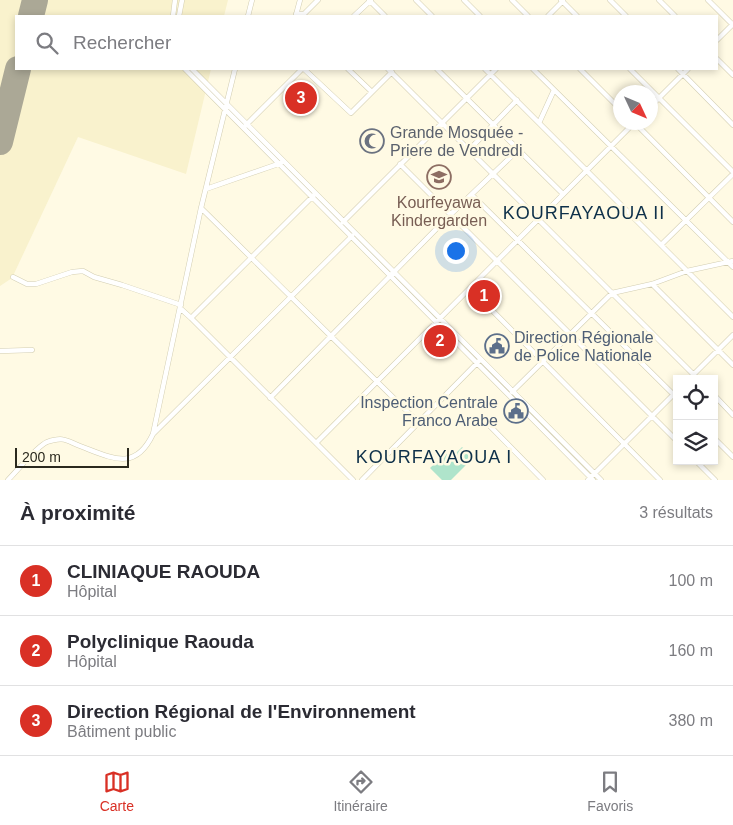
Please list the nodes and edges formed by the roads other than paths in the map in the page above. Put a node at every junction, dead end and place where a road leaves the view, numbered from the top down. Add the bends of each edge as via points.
1 (175, 0) edge
2 (182, 0) edge
3 (252, 0) edge
4 (300, 0) edge
5 (318, 0) edge
6 (370, 0) edge
7 (416, 0) edge
8 (464, 0) edge
9 (512, 0) edge
10 (563, 0) edge
11 (610, 0) edge
12 (658, 0) edge
13 (708, 0) edge
14 (173, 15) edge
15 (179, 15) edge
16 (250, 15) edge
17 (296, 15) edge
18 (355, 15) edge
19 (384, 15) edge
20 (431, 15) edge
21 (479, 15) edge
22 (527, 15) edge
23 (549, 15) edge
24 (576, 15) edge
25 (625, 15) edge
26 (674, 15) edge
27 (733, 24) edge
28 (718, 39) edge
29 (718, 60) edge
30 (186, 70) edge
31 (193, 70) edge
32 (235, 70) edge
33 (302, 70) edge
34 (304, 70) edge
35 (349, 70) edge
36 (390, 70) edge
37 (438, 70) edge
38 (486, 70) edge
39 (495, 70) edge
40 (534, 70) edge
41 (581, 70) edge
42 (631, 70) edge
43 (679, 70) edge
44 (687, 70) edge
45 (490, 74) junction
46 (683, 74) junction
47 (733, 75) edge
48 (554, 90) junction
49 (372, 92) junction
50 (466, 98) junction
51 (659, 98) junction
52 (517, 100) junction
53 (613, 102) edge
54 (227, 104) junction
55 (225, 110) junction
56 (539, 122) junction
57 (442, 123) junction
58 (245, 126) junction
59 (494, 126) junction
60 (733, 126) edge
61 (627, 130) edge
62 (641, 130) edge
63 (611, 146) junction
64 (470, 150) junction
65 (518, 150) junction
66 (285, 162) junction
67 (279, 164) junction
68 (400, 164) junction
69 (587, 171) junction
70 (733, 173) edge
71 (494, 174) junction
72 (206, 189) junction
73 (314, 194) junction
74 (564, 194) junction
75 (472, 195) junction
76 (709, 198) junction
77 (201, 208) junction
78 (450, 215) junction
79 (538, 220) junction
80 (686, 220) junction
81 (733, 222) edge
82 (342, 223) junction
83 (353, 235) junction
84 (517, 241) junction
85 (661, 245) junction
86 (252, 258) junction
87 (497, 261) junction
88 (730, 261) edge
89 (733, 267) edge
90 (687, 271) junction
91 (393, 274) junction
92 (13, 277) dead end
93 (652, 284) junction
94 (470, 288) junction
95 (612, 293) junction
96 (291, 297) junction
97 (180, 306) junction
98 (592, 314) junction
99 (733, 317) edge
100 (190, 318) junction
101 (438, 320) junction
102 (571, 335) junction
103 (733, 335) edge
104 (331, 336) junction
105 (32, 350) dead end
106 (718, 350) junction
107 (0, 351) edge
108 (230, 358) junction
109 (479, 361) junction
110 (543, 362) junction
111 (733, 365) edge
112 (694, 374) joint
113 (377, 382) junction
114 (673, 392) edge
115 (511, 393) junction
116 (270, 398) junction
117 (673, 398) edge
118 (718, 399) edge
119 (733, 414) edge
120 (652, 416) junction
121 (483, 419) dead end
122 (418, 422) junction
123 (153, 434) junction
124 (673, 437) edge
125 (718, 442) edge
126 (316, 443) junction
127 (624, 444) junction
128 (733, 458) edge
129 (700, 465) edge
130 (592, 478) edge
131 (8, 480) edge
132 (353, 480) edge
133 (362, 480) edge
134 (544, 480) edge
135 (601, 480) edge
136 (660, 480) edge
137 (714, 480) edge

1 - 14 street
2 - 15 street
3 - 16 street
4 - 17 street
5 - 17 street via 304,14
6 - 18 street
6 - 19 street
7 - 20 street
8 - 21 street
9 - 22 street
10 - 23 street
10 - 24 street
11 - 25 street
12 - 26 street
13 - 27 street
27 - 28 street
29 - 47 street
30 - 55 street
31 - 54 street
32 - 54 street
33 - 58 street
34 - 49 street via 351,113
35 - 49 street
36 - 49 street
36 - 57 street
37 - 50 street
38 - 45 street
39 - 45 street
40 - 48 street
41 - 53 street
42 - 51 street
43 - 46 street
44 - 46 street
45 - 50 street
45 - 52 street
46 - 51 street
46 - 60 street
48 - 56 street
48 - 63 street
50 - 57 street
50 - 59 street
51 - 70 street
52 - 56 street
52 - 59 street
54 - 55 street
54 - 58 street
55 - 58 street
55 - 72 street
56 - 69 street
57 - 64 street
57 - 68 street
58 - 66 street
58 - 67 street
59 - 64 street
59 - 65 street
61 - 63 street
62 - 76 street
63 - 69 street
63 - 80 street
64 - 71 street
65 - 71 street
65 - 74 street
66 - 67 street
66 - 73 street
67 - 72 street
67 - 73 street
68 - 78 street
68 - 82 street
69 - 74 street
69 - 85 street
70 - 76 street
71 - 75 street
71 - 79 street
72 - 77 street
73 - 82 street
73 - 86 street
74 - 79 street
75 - 78 street
75 - 84 street
76 - 80 street
76 - 81 street
77 - 86 street
77 - 97 street
78 - 87 street
78 - 91 street
79 - 84 street
79 - 95 street
80 - 85 street
80 - 88 street
82 - 83 street
83 - 91 street
83 - 96 street
84 - 87 street
84 - 98 street
85 - 90 street
86 - 96 street
86 - 100 street
87 - 94 street
87 - 102 street
88 - 89 street
88 - 90 street
90 - 93 street
90 - 99 street
91 - 101 street
91 - 104 street
92 - 97 street via 27,284 36,284 82,271
93 - 95 street
93 - 106 street
94 - 101 street
94 - 110 street
95 - 98 street
95 - 112 street
96 - 104 street
96 - 108 street
97 - 100 street
97 - 123 street
98 - 102 street
98 - 114 street
100 - 108 street
101 - 109 street
101 - 113 street
102 - 110 street
102 - 120 street
103 - 106 street
104 - 113 street
104 - 116 street
105 - 107 street
106 - 111 street
106 - 112 street
108 - 116 street
108 - 123 street
109 - 115 street
109 - 122 street
110 - 115 street
110 - 127 street
113 - 122 street
113 - 126 street
115 - 130 street
116 - 126 street
117 - 120 street
118 - 119 street
120 - 124 street
120 - 127 street
121 - 134 street
122 - 133 street
123 - 131 street via 142,451 125,460 69,439 47,442
125 - 128 street
126 - 132 street
127 - 130 street
127 - 136 street
129 - 137 street
130 - 135 street

